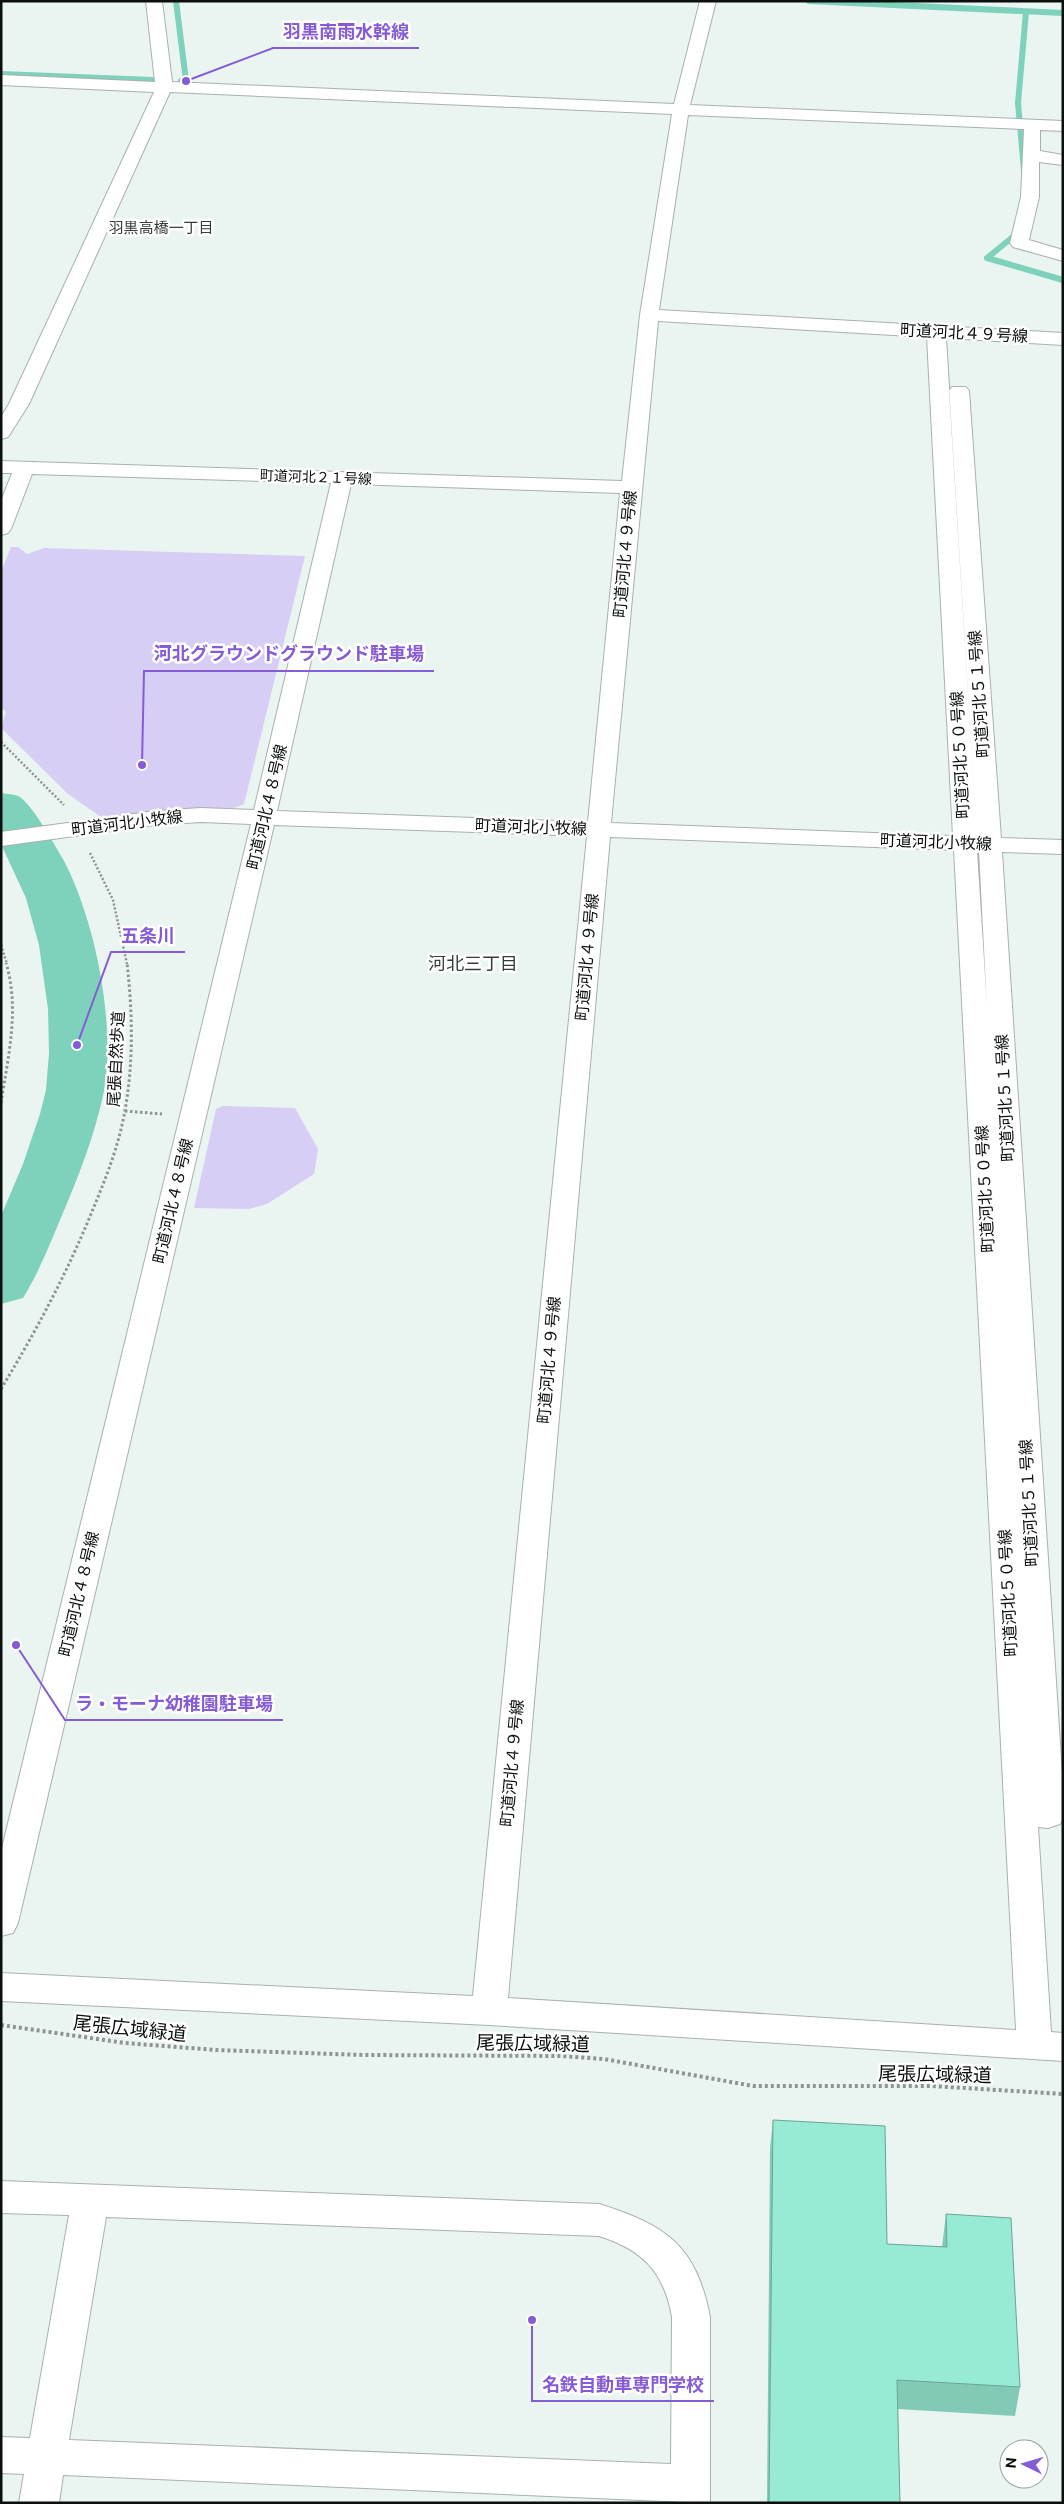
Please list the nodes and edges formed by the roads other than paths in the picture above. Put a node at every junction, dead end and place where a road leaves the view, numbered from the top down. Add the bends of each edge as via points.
1 (154, 1) edge
2 (708, 1) edge
3 (1, 80) edge
4 (164, 87) junction
5 (681, 109) junction
6 (1032, 125) junction
7 (1063, 126) edge
8 (1030, 155) junction
9 (1063, 160) edge
10 (1063, 256) edge
11 (649, 315) junction
12 (936, 332) junction
13 (1063, 339) edge
14 (1, 434) edge
15 (1, 467) edge
16 (24, 468) junction
17 (342, 478) junction
18 (631, 487) junction
19 (1, 530) edge
20 (265, 816) junction
21 (599, 830) junction
22 (1, 838) edge
23 (978, 844) junction
24 (1063, 847) edge
25 (1, 1922) edge
26 (1, 1987) edge
27 (489, 2011) junction
28 (1048, 2047) edge
29 (1, 2197) edge
30 (90, 2200) junction
31 (1, 2455) edge
32 (47, 2457) junction
33 (691, 2493) edge
34 (39, 2503) edge

1 - 4 street
2 - 5 street
3 - 4 street
4 - 5 street
4 - 14 street via 19,404
5 - 6 street
5 - 11 street
6 - 7 street
6 - 8 street
8 - 9 street
8 - 10 street via 1030,197 1019,243
11 - 12 street, 町道河北４９号線
11 - 18 street, 町道河北４９号線
12 - 13 street, 町道河北４９号線
12 - 23 street, 町道河北５０号線
15 - 16 street, 町道河北２１号線
16 - 17 street, 町道河北２１号線
16 - 19 street
17 - 18 street, 町道河北２１号線
17 - 20 street, 町道河北４８号線
18 - 21 street, 町道河北４９号線
20 - 21 street, 町道河北小牧線
20 - 22 street, 町道河北小牧線 via 182,816
20 - 25 street, 町道河北４８号線
21 - 23 street, 町道河北小牧線
21 - 27 street, 町道河北４９号線
23 - 24 street, 町道河北小牧線
23 - 28 street, 町道河北５０号線 via 1021,1814
26 - 27 street
27 - 28 street
29 - 30 street
30 - 32 street
30 - 33 street via 600,2220 638,2233 677,2269 689,2300
31 - 32 street
32 - 33 street
32 - 34 street

